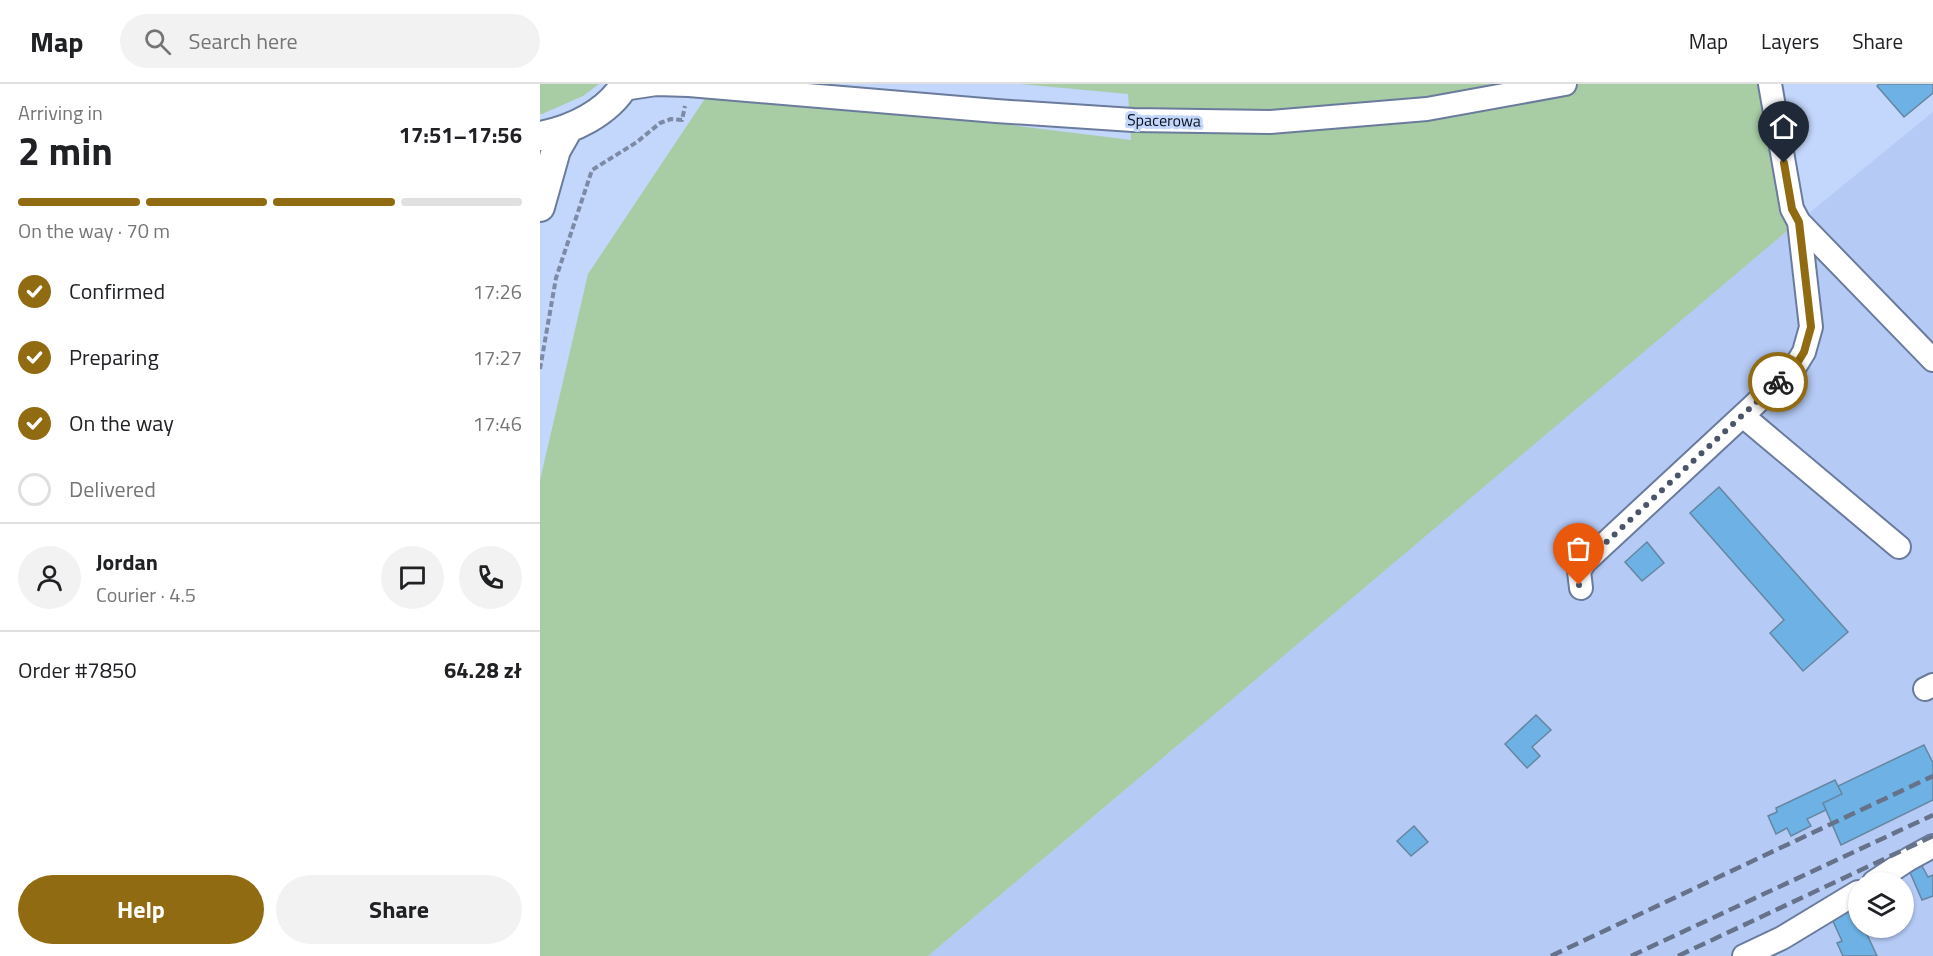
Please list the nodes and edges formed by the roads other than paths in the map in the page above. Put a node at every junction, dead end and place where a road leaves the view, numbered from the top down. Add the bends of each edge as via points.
1 (1565, 84) edge
2 (1770, 84) edge
3 (624, 86) edge
4 (755, 87) edge
5 (568, 129) junction
6 (540, 136) edge
7 (540, 207) edge
8 (1799, 222) junction
9 (1933, 360) edge
10 (1743, 416) junction
11 (1899, 547) dead end
12 (1581, 588) dead end
13 (1933, 846) edge
14 (1889, 872) edge
15 (1848, 898) edge
16 (1744, 956) edge

1 - 4 street, Spacerowa via 1427,109 1270,122 1133,120 996,111
2 - 8 street via 1792,209
3 - 4 street, Spacerowa
3 - 5 main road via 600,111
5 - 6 main road
5 - 7 main road via 556,150
8 - 9 street
8 - 10 street via 1811,327 1804,352 1796,365
10 - 11 street
10 - 12 street via 1585,562 1580,571
13 - 14 street
15 - 16 street

